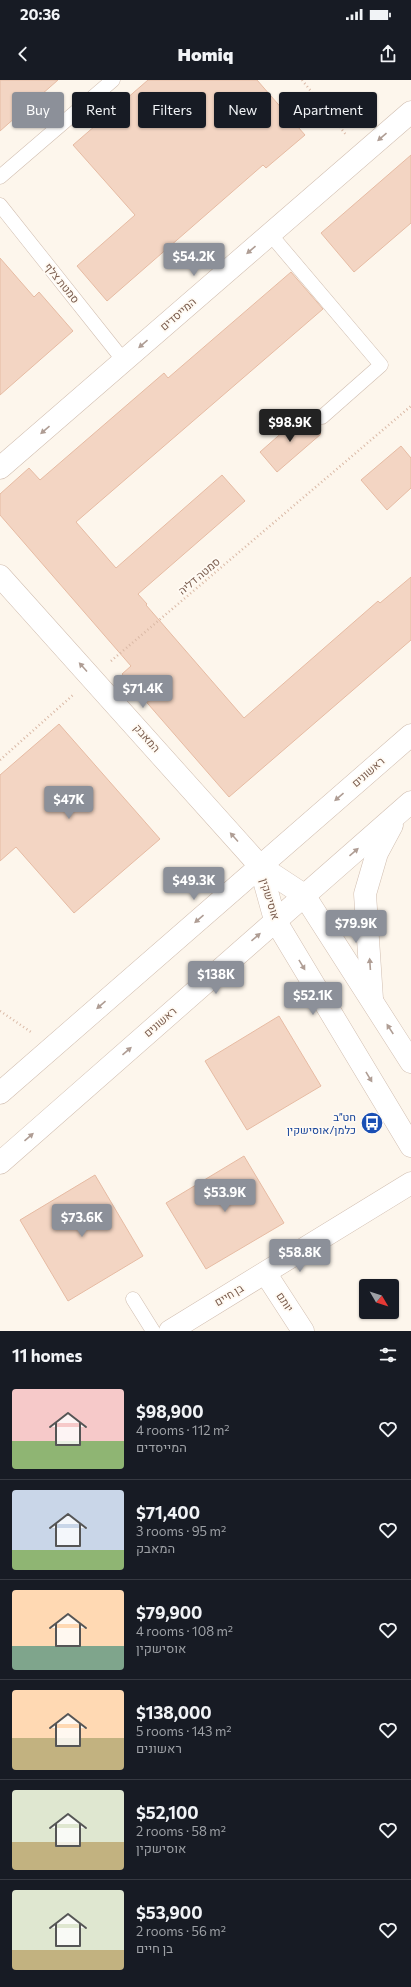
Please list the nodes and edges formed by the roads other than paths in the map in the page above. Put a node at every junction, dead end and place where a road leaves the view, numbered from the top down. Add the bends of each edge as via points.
1 (113, 80) edge
2 (411, 112) edge
3 (0, 177) edge
4 (0, 205) edge
5 (270, 234) junction
6 (124, 361) junction
7 (322, 417) dead end
8 (0, 468) edge
9 (0, 576) edge
10 (411, 735) edge
11 (405, 808) edge
12 (260, 866) junction
13 (304, 895) junction
14 (275, 920) junction
15 (373, 1002) junction
16 (411, 1062) edge
17 (0, 1093) edge
18 (411, 1146) edge
19 (0, 1163) edge
20 (411, 1183) edge
21 (266, 1274) junction
22 (133, 1299) dead end
23 (153, 1331) edge
24 (170, 1331) edge
25 (303, 1331) edge

1 - 3 lane
2 -> 5 street, המייסדים
4 - 6 lane, סמטת צלף
5 -> 6 street, המייסדים
5 - 7 lane via 381,365
6 -> 8 street, המייסדים
12 -> 9 street, המאבק
10 -> 12 street, ראשונים
13 -> 11 street, ראשונים
15 -> 11 street via 365,894 377,853
12 - 13 street, אוסישקין
12 - 14 street, אוסישקין
12 -> 17 street, ראשונים
13 - 14 street, ראשונים
13 - 15 street, אוסישקין
14 -> 18 street, אוסישקין
19 -> 14 street, ראשונים
16 -> 15 street, אוסישקין
20 - 21 street, בן חיים
21 - 24 street, בן חיים
21 - 25 street, יותם
22 - 23 lane

